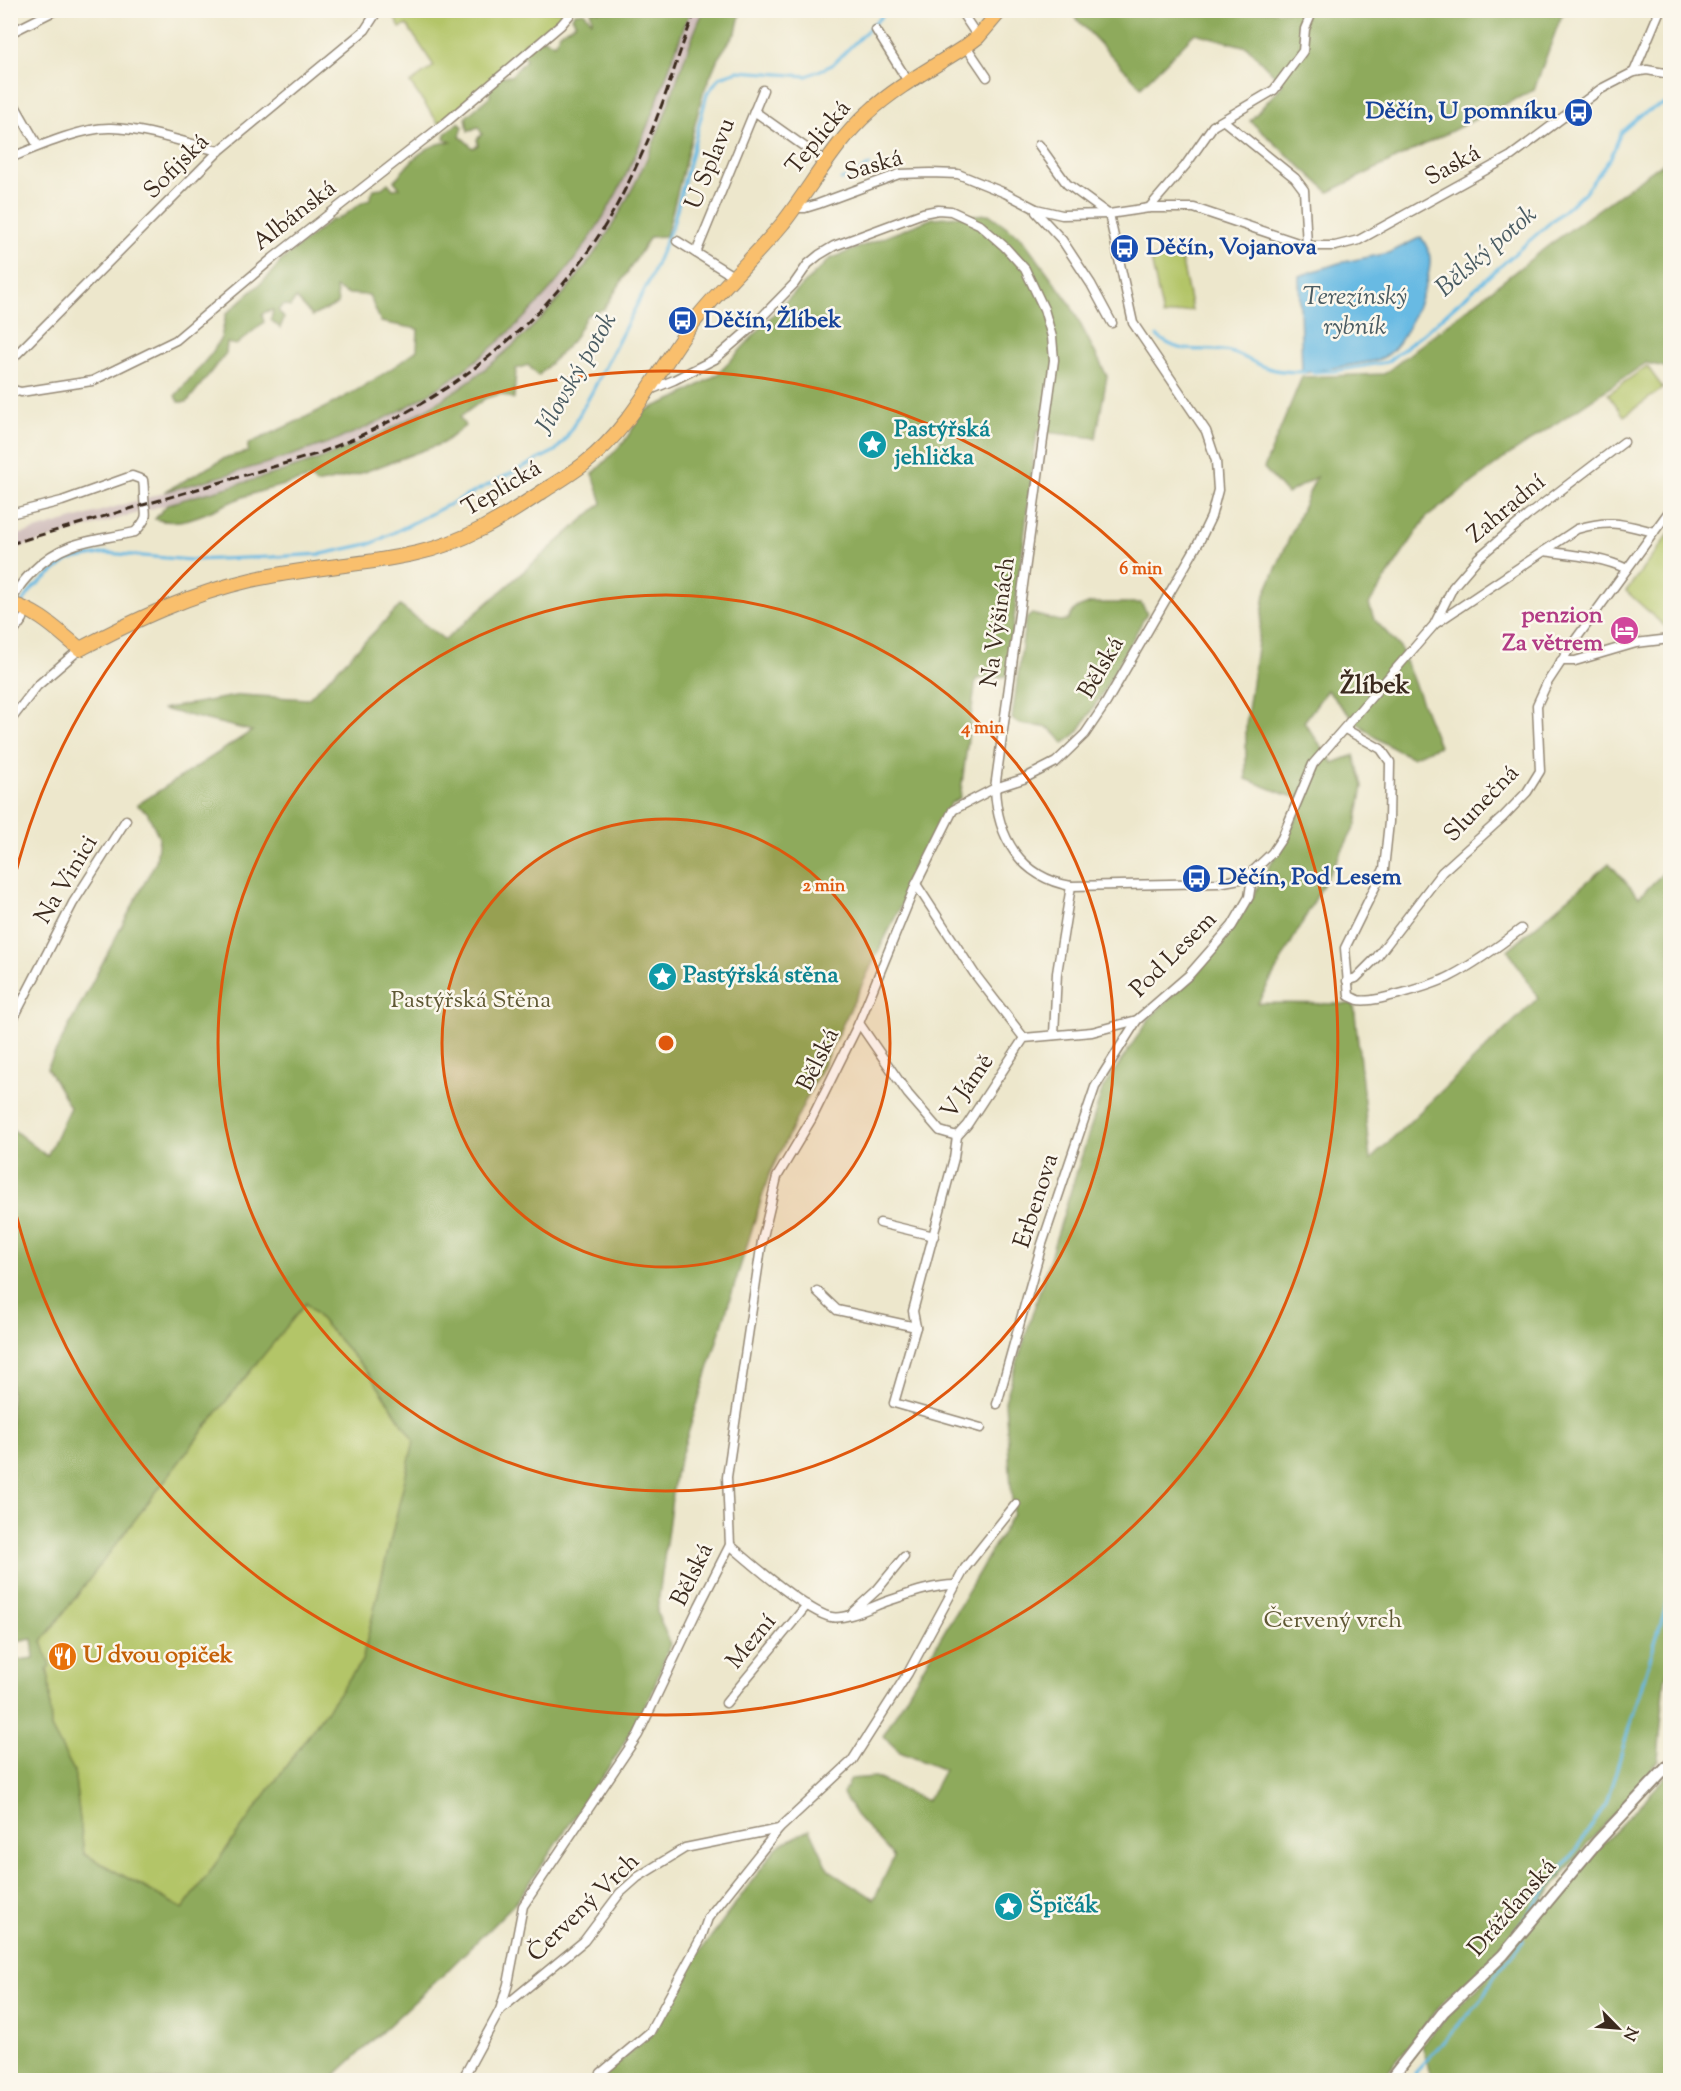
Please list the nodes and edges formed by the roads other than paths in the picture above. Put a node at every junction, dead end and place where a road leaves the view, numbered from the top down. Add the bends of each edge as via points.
1 (56, 10) edge
2 (378, 10) edge
3 (573, 10) edge
4 (960, 10) edge
5 (1001, 10) edge
6 (1313, 10) edge
7 (1660, 10) edge
8 (876, 30) dead end
9 (10, 33) edge
10 (978, 37) junction
11 (966, 46) junction
12 (1634, 72) junction
13 (1671, 75) edge
14 (987, 76) dead end
15 (909, 83) junction
16 (763, 90) dead end
17 (10, 97) edge
18 (754, 111) junction
19 (1224, 121) junction
20 (1039, 145) dead end
21 (38, 146) junction
22 (219, 151) junction
23 (10, 158) edge
24 (826, 162) junction
25 (794, 208) junction
26 (1036, 208) junction
27 (1149, 208) junction
28 (1109, 214) junction
29 (677, 242) dead end
30 (1307, 246) junction
31 (696, 253) junction
32 (733, 276) junction
33 (1112, 323) dead end
34 (10, 361) edge
35 (10, 389) edge
36 (650, 390) junction
37 (1624, 442) dead end
38 (1671, 510) edge
39 (10, 514) edge
40 (1654, 532) junction
41 (1544, 551) junction
42 (1627, 568) junction
43 (12, 604) edge
44 (26, 614) junction
45 (1435, 624) junction
46 (10, 637) edge
47 (1671, 639) edge
48 (80, 649) junction
49 (1561, 661) junction
50 (10, 721) edge
51 (1345, 729) junction
52 (995, 788) junction
53 (126, 820) dead end
54 (1254, 871) junction
55 (916, 884) junction
56 (1071, 886) junction
57 (1521, 929) dead end
58 (1347, 981) junction
59 (1137, 1020) junction
60 (859, 1023) junction
61 (10, 1025) edge
62 (1054, 1035) junction
63 (1024, 1038) junction
64 (957, 1136) junction
65 (880, 1223) dead end
66 (934, 1236) junction
67 (817, 1292) dead end
68 (916, 1327) junction
69 (997, 1404) dead end
70 (981, 1428) dead end
71 (1016, 1503) dead end
72 (730, 1545) junction
73 (904, 1557) dead end
74 (955, 1585) junction
75 (807, 1605) junction
76 (850, 1614) junction
77 (726, 1703) dead end
78 (1671, 1764) edge
79 (779, 1829) junction
80 (500, 2010) junction
81 (602, 2073) dead end
82 (462, 2080) edge
83 (1390, 2080) edge

1 - 9 street
2 - 22 street, Sofijská via 365,30
3 - 35 street, Albánská via 561,25 444,124 176,340 92,381 21,392
4 - 10 street
5 - 10 main road, Teplická
6 - 19 street via 1305,28 1303,51 1274,90
7 - 12 street
8 - 15 street
10 - 11 main road, Teplická
11 - 14 street
11 - 15 main road, Teplická
12 - 13 street via 1647,70
12 - 30 street, Saská via 1601,89 1511,156 1389,225 1359,240 1335,246
15 - 24 main road, Teplická via 869,111
16 - 18 street, U Splavu
17 - 21 street
18 - 24 street
18 - 31 street, U Splavu
19 - 27 street via 1213,126
19 - 30 street via 1305,190
20 - 28 street via 1067,184
21 - 22 street via 109,128 134,130
21 - 23 street
22 - 34 street, Sofijská
24 - 25 main road, Teplická
25 - 26 street, Saská via 818,204 899,174 930,173 958,174
25 - 32 main road, Teplická
26 - 28 street, Saská via 1062,215
26 - 33 street via 1062,240
27 - 28 street, Saská
27 - 30 street, Saská via 1194,208
28 - 52 street, Bělská via 1133,323 1206,431 1216,461 1218,490 1199,542 1085,734 1056,762
29 - 31 street
31 - 32 street
32 - 36 main road, Teplická via 692,325
36 - 48 main road, Teplická via 605,446 582,465 510,513 460,540 415,554 278,574 218,588 155,611
36 - 52 street, Na Výšinách via 715,359 752,327 819,255 923,213 951,211 979,224 1025,269 1040,297 1054,354
37 - 45 street, Zahradní via 1479,558 1453,587
38 - 40 street, Slunečná
39 - 43 street via 62,501 132,476 143,480 145,487 147,511 135,532 72,544 54,552 16,590
40 - 41 street, Na Výšinách via 1617,522 1598,523 1577,529
40 - 42 street, Slunečná
41 - 42 street
41 - 45 street, Na Výšinách
42 - 49 street, Slunečná
43 - 44 main road
44 - 46 street
44 - 48 main road via 42,618
45 - 51 street, Na Výšinách
47 - 49 street
48 - 50 street, Teplická via 37,687
49 - 58 street, Slunečná via 1537,705 1540,771 1527,792 1442,872 1377,957 1356,978
51 - 54 street, Na Výšinách via 1313,765 1281,838
51 - 58 street via 1381,748 1390,762 1384,869 1345,948
52 - 55 street, Bělská via 953,810
52 - 56 street, Na Výšinách via 999,822 1017,855 1042,876
53 - 61 street, Na Vinici via 73,903
54 - 56 street, Na Výšinách via 1240,879 1218,883
54 - 59 street, Pod Lesem via 1249,897 1232,926 1189,975
55 - 60 street, Bělská
55 - 63 street via 974,973
56 - 62 street via 1057,973
57 - 58 street via 1450,976 1408,992 1359,1001 1349,996
59 - 62 street, Pod Lesem via 1092,1032
59 - 69 street, Erbenova via 1095,1087 1042,1244
60 - 64 street via 908,1094 940,1131
60 - 72 street, Bělská via 777,1178 761,1247 727,1477
62 - 63 street, V Jámě
63 - 64 street, V Jámě
64 - 66 street, V Jámě
65 - 66 street
66 - 68 street, V Jámě via 913,1311
67 - 68 street via 837,1310
68 - 70 street, V Jámě via 894,1403
71 - 74 street
72 - 75 street
72 - 80 street, Bělská via 638,1735 523,1906
73 - 76 street via 877,1590
74 - 76 street
74 - 79 street via 908,1673 852,1761
75 - 76 street via 832,1617
75 - 77 street, Mezní
78 - 83 street, Drážďanská via 1597,1842 1503,1955 1444,2011
79 - 80 street, Červený Vrch via 685,1848 646,1872 620,1893 584,1941
79 - 81 street via 708,1918 650,2032
80 - 82 street, Červený Vrch

